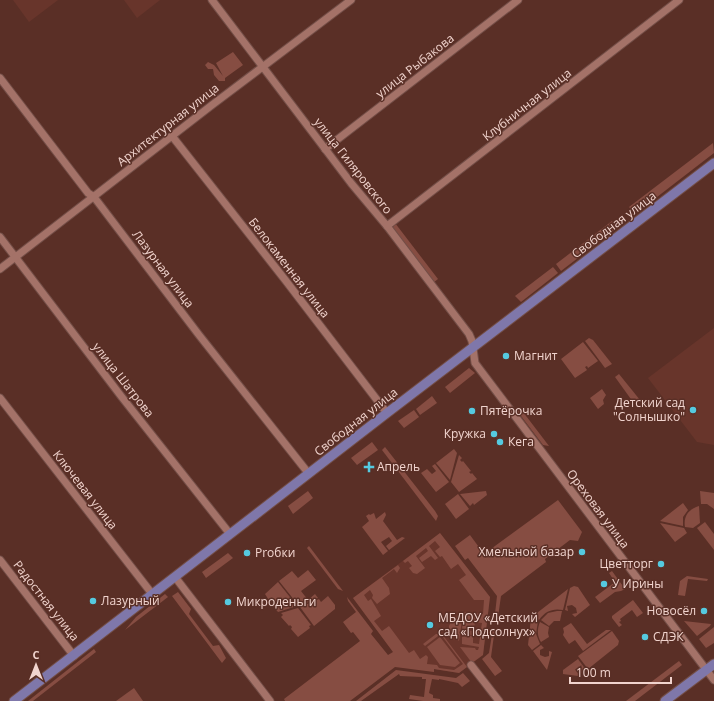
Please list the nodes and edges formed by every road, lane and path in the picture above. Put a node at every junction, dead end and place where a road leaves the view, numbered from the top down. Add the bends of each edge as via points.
1 (212, 0) edge
2 (351, 0) edge
3 (518, 0) edge
4 (679, 0) edge
5 (263, 67) junction
6 (0, 78) edge
7 (172, 136) junction
8 (325, 149) junction
9 (714, 163) edge
10 (94, 197) junction
11 (387, 226) junction
12 (0, 238) edge
13 (15, 257) junction
14 (0, 269) edge
15 (473, 347) junction
16 (0, 398) edge
17 (387, 413) junction
18 (309, 474) junction
19 (230, 534) junction
20 (0, 560) edge
21 (175, 577) junction
22 (153, 595) junction
23 (74, 656) junction
24 (471, 665) dead end
25 (710, 667) edge
26 (714, 680) edge
27 (14, 701) edge
28 (270, 701) edge
29 (499, 701) edge
30 (665, 701) edge

1 - 5 street, улица Гиляровского
2 - 5 street, Архитектурная улица
3 - 8 street, улица Рыбакова
4 - 11 street, Клубничная улица
5 - 7 street, Архитектурная улица
5 - 8 street, улица Гиляровского
6 - 10 street, Лазурная улица
7 - 10 street, Архитектурная улица
7 - 17 street, Белокаменная улица
8 - 11 street, улица Гиляровского
9 - 15 main road, Свободная улица
10 - 13 street, Архитектурная улица
10 - 18 street, Лазурная улица
11 - 15 street, улица Гиляровского via 469,334
12 - 13 street, улица Шатрова
13 - 14 street, Архитектурная улица
13 - 19 street, улица Шатрова
15 - 17 main road, Свободная улица
15 - 25 street, Ореховая улица via 475,363
16 - 22 street, Ключевая улица
17 - 18 main road, Свободная улица
18 - 19 main road, Свободная улица
19 - 21 main road, Свободная улица
20 - 23 street, Радостная улица
21 - 22 main road, Свободная улица
21 - 28 street
22 - 23 main road, Свободная улица
23 - 27 main road, Свободная улица
24 - 29 street
25 - 26 street, Ореховая улица
25 - 30 main road

